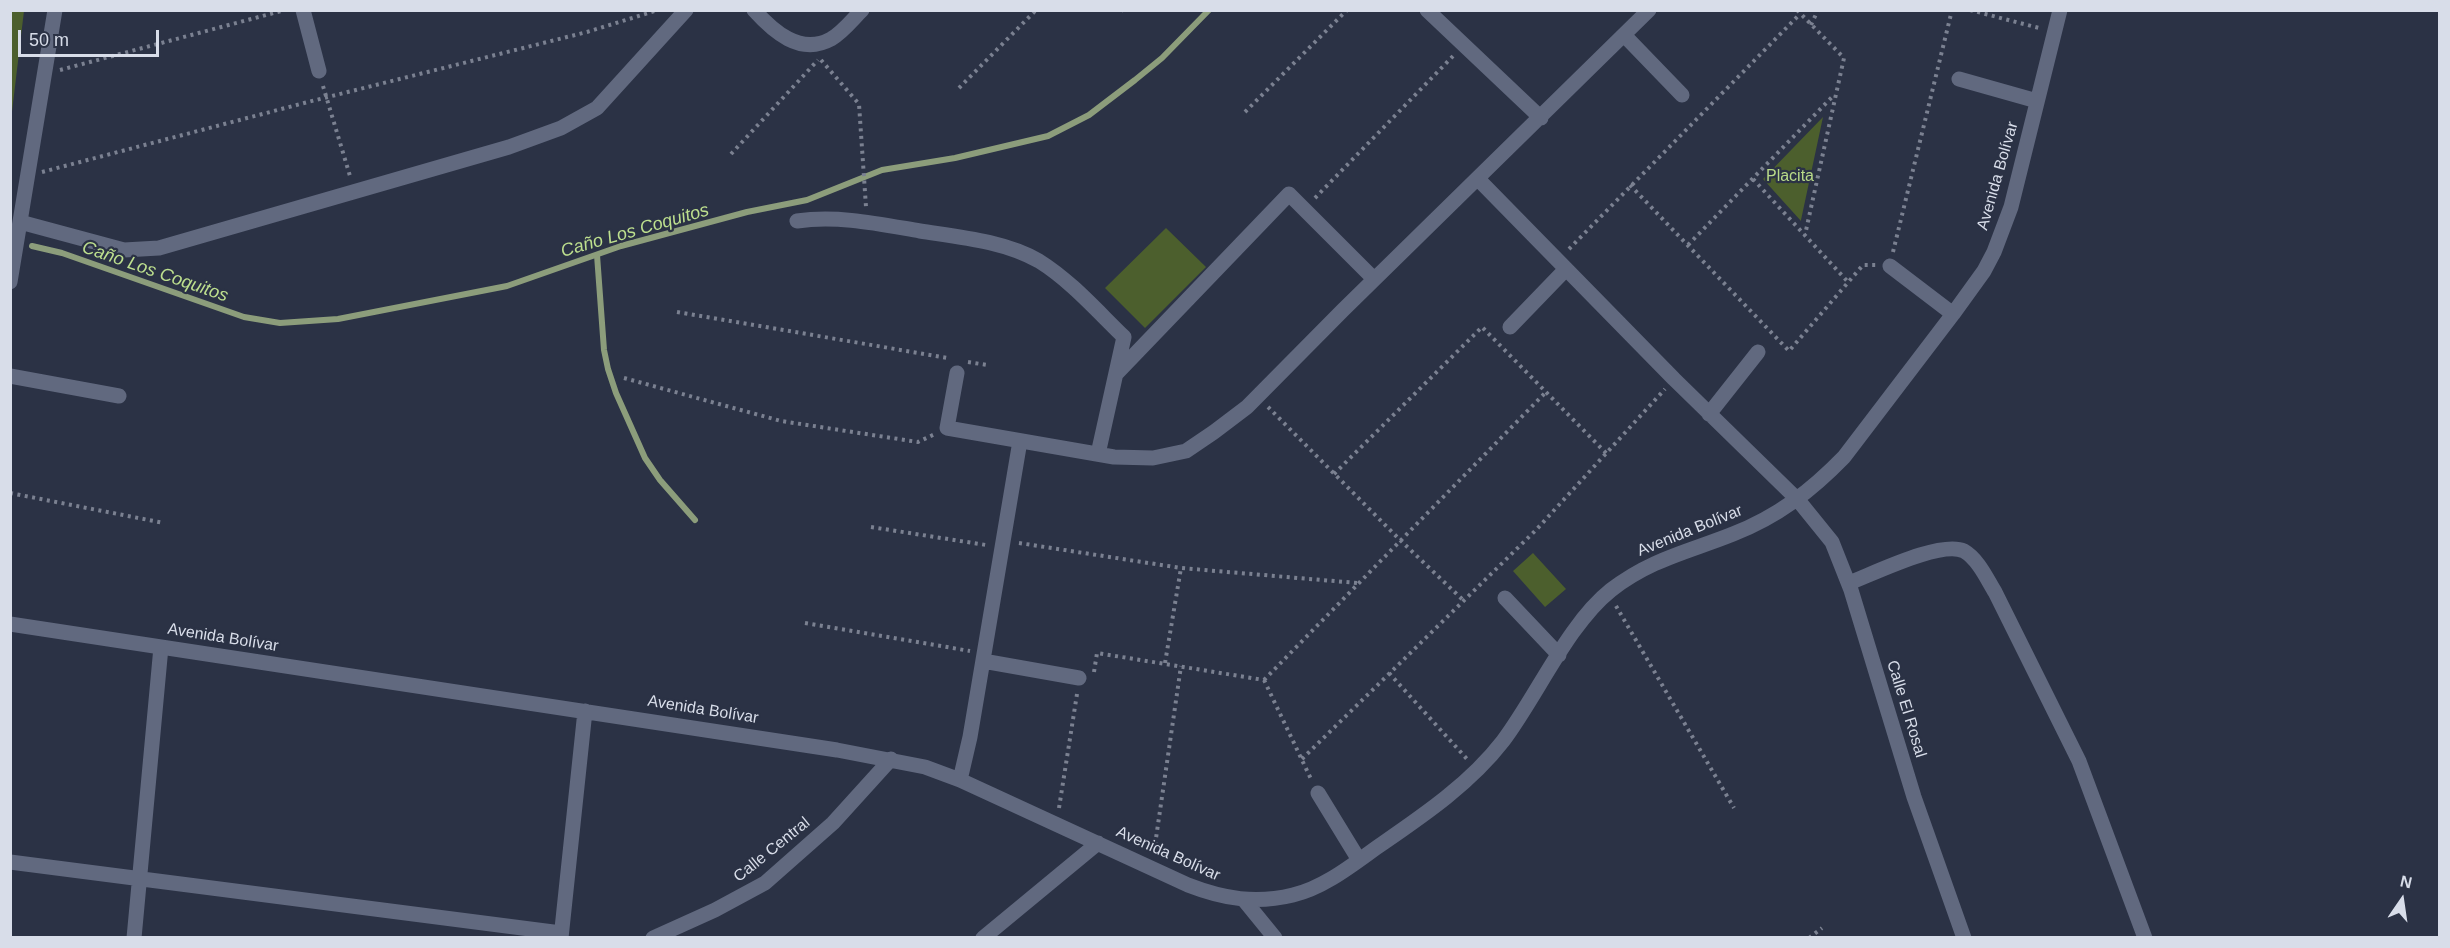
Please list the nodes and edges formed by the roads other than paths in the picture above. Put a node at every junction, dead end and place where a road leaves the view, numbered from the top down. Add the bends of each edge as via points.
1 (55, 10) edge
2 (303, 10) edge
3 (686, 10) edge
4 (754, 10) edge
5 (862, 10) edge
6 (1427, 10) edge
7 (1649, 10) edge
8 (2060, 10) edge
9 (1624, 35) junction
10 (319, 71) road end
11 (1959, 79) dead end
12 (1682, 95) dead end
13 (2037, 101) junction
14 (1541, 118) junction
15 (1478, 179) junction
16 (797, 221) dead end
17 (20, 222) junction
18 (1562, 265) junction
19 (1890, 266) road end
20 (11, 274) edge
21 (1374, 279) junction
22 (1953, 314) junction
23 (1510, 327) dead end
24 (1758, 352) dead end
25 (957, 373) dead end
26 (1116, 374) junction
27 (10, 376) edge
28 (119, 396) dead end
29 (1710, 414) junction
30 (1020, 441) junction
31 (1098, 454) junction
32 (1798, 500) junction
33 (1849, 583) junction
34 (1505, 598) dead end
35 (10, 624) edge
36 (160, 647) junction
37 (1559, 655) junction
38 (983, 657) junction
39 (1079, 678) road end
40 (585, 711) junction
41 (891, 759) junction
42 (960, 780) junction
43 (1318, 793) road end
44 (1098, 843) junction
45 (1359, 860) junction
46 (10, 862) edge
47 (139, 878) junction
48 (1244, 900) junction
49 (561, 935) edge
50 (134, 938) edge
51 (652, 938) edge
52 (983, 938) edge
53 (1275, 938) edge
54 (1964, 938) edge
55 (2145, 938) edge

1 - 17 street
2 - 10 street
3 - 17 street via 604,102 561,128 509,147 180,243 140,250 124,250
4 - 5 street via 783,38 807,44 830,39
6 - 14 street
7 - 9 street
8 - 13 street, Avenida Bolívar
9 - 12 street
9 - 14 street
11 - 13 street
13 - 22 street, Avenida Bolívar via 2002,232 1984,271
14 - 15 street
15 - 18 street, Calle El Rosal
15 - 21 street
16 - 26 street via 817,218 867,222 967,238 1036,260 1059,274 1124,337
17 - 20 street
18 - 23 street
18 - 29 street, Calle El Rosal
19 - 22 street
21 - 26 street via 1289,194
21 - 31 street via 1257,396 1186,451 1153,458
22 - 32 street, Avenida Bolívar via 1844,457
24 - 29 street
25 - 30 street via 947,428
26 - 31 street
27 - 28 street
29 - 32 street, Calle El Rosal
30 - 31 street
30 - 38 street
32 - 33 street, Calle El Rosal via 1832,542
32 - 37 street, Avenida Bolívar via 1733,534 1633,573 1590,611
33 - 54 street, Calle El Rosal via 1914,797
33 - 55 street via 1943,548 1963,551 1979,567 2070,740
34 - 37 street
35 - 36 street, Avenida Bolívar
36 - 40 street, Avenida Bolívar
36 - 47 street
37 - 45 street, Avenida Bolívar via 1504,740 1477,770 1430,811
38 - 39 street
38 - 42 street
40 - 41 street, Avenida Bolívar
40 - 49 street
41 - 42 street, Avenida Bolívar
41 - 51 street, Calle Central via 833,823 765,883
42 - 44 street, Avenida Bolívar
43 - 45 street
44 - 48 street, Avenida Bolívar via 1215,896
44 - 52 street
45 - 48 street, Avenida Bolívar via 1297,894
46 - 47 street
47 - 49 street
47 - 50 street
48 - 53 street

